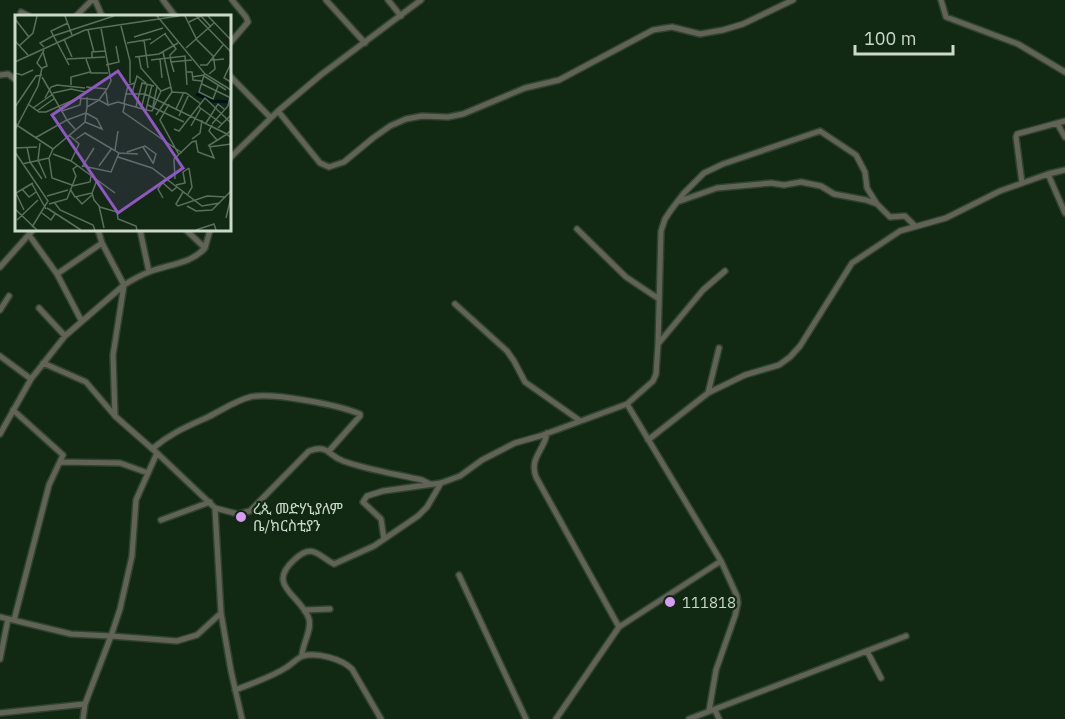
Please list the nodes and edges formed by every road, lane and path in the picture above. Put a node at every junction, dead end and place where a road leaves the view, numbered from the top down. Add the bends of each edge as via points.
1 (93, 0) edge
2 (164, 0) edge
3 (233, 0) edge
4 (326, 0) edge
5 (388, 0) edge
6 (421, 0) edge
7 (793, 0) edge
8 (941, 0) edge
9 (21, 12) dead end
10 (27, 15) edge
11 (77, 15) edge
12 (101, 15) edge
13 (174, 15) edge
14 (401, 16) junction
15 (231, 42) edge
16 (365, 44) junction
17 (1065, 72) edge
18 (0, 75) edge
19 (231, 77) edge
20 (15, 79) edge
21 (278, 111) junction
22 (270, 117) junction
23 (1065, 121) edge
24 (1057, 123) junction
25 (1065, 137) edge
26 (231, 157) edge
27 (1065, 170) edge
28 (1048, 174) junction
29 (1022, 183) junction
30 (678, 202) junction
31 (877, 204) junction
32 (1064, 210) edge
33 (915, 226) junction
34 (577, 229) dead end
35 (32, 231) edge
36 (98, 231) edge
37 (140, 231) edge
38 (187, 231) edge
39 (210, 231) edge
40 (29, 235) junction
41 (102, 243) junction
42 (205, 248) junction
43 (0, 267) edge
44 (725, 271) dead end
45 (149, 272) junction
46 (57, 274) junction
47 (124, 285) junction
48 (9, 296) dead end
49 (659, 299) junction
50 (455, 304) dead end
51 (39, 308) dead end
52 (0, 310) edge
53 (81, 320) junction
54 (65, 336) junction
55 (658, 344) junction
56 (719, 348) dead end
57 (0, 356) edge
58 (43, 363) junction
59 (32, 379) junction
60 (708, 393) junction
61 (627, 404) junction
62 (13, 411) junction
63 (115, 416) junction
64 (579, 420) junction
65 (547, 433) junction
66 (0, 434) edge
67 (648, 440) junction
68 (155, 451) junction
69 (329, 451) junction
70 (61, 462) junction
71 (148, 472) junction
72 (441, 483) junction
73 (431, 485) junction
74 (210, 502) junction
75 (215, 508) junction
76 (161, 519) dead end
77 (384, 539) junction
78 (721, 561) junction
79 (459, 575) dead end
80 (330, 609) dead end
81 (304, 610) junction
82 (221, 613) junction
83 (0, 617) edge
84 (11, 620) junction
85 (619, 627) junction
86 (111, 636) junction
87 (906, 636) dead end
88 (867, 651) junction
89 (302, 656) junction
90 (0, 659) edge
91 (881, 678) dead end
92 (235, 690) junction
93 (85, 704) junction
94 (712, 710) junction
95 (0, 713) edge
96 (83, 719) edge
97 (242, 719) edge
98 (381, 719) edge
99 (526, 719) edge
100 (556, 719) edge
101 (689, 719) edge
102 (719, 719) edge

1 - 11 street
1 - 12 street
2 - 13 street
3 - 15 street via 248,22
4 - 16 street
5 - 14 street
6 - 14 street
7 - 21 street via 723,30 700,34 672,27 653,30 559,80 525,88 463,114 406,119 390,126 344,162 329,167 320,163
8 - 17 street via 946,17 1018,45
9 - 10 street
14 - 16 street
16 - 21 street
18 - 20 street via 8,74
19 - 22 street
21 - 22 street
22 - 26 street
23 - 24 street
24 - 25 street
24 - 29 street via 1016,135
27 - 28 street
28 - 29 street
28 - 32 street
29 - 33 street via 946,218
30 - 31 street via 717,188 801,182
30 - 31 street via 704,173 820,131 856,155
30 - 49 street via 661,231
31 - 33 street via 891,217 904,216
33 - 60 street via 900,231 852,263 790,357
34 - 49 street via 626,276
35 - 40 street
36 - 41 street
37 - 45 street
38 - 42 street
39 - 42 street
40 - 43 street
40 - 46 street
41 - 46 street
41 - 47 street
42 - 45 street via 188,261
44 - 55 street via 703,290
45 - 47 street
46 - 53 street
47 - 53 street
47 - 63 street via 112,355
48 - 52 street
49 - 55 street
50 - 64 street via 507,351 525,382
51 - 54 street
53 - 54 street
54 - 58 street
55 - 61 street via 657,374
56 - 60 street
57 - 59 street
58 - 59 street
58 - 63 street via 86,382
59 - 62 street
60 - 67 street
61 - 64 street
61 - 67 street
62 - 66 street
62 - 70 street via 61,451
63 - 68 street
64 - 65 street
65 - 72 street via 515,443
65 - 85 street via 533,468
67 - 78 street
68 - 69 street via 170,435 252,396 328,405 360,414
68 - 71 street
68 - 74 street
69 - 73 street via 341,460
69 - 75 street via 309,450 250,511 238,514
70 - 71 street via 120,463
70 - 84 street via 49,485
71 - 86 street via 136,501 132,556
72 - 73 street
72 - 77 street via 424,510
73 - 77 street via 383,491 365,498 365,504 381,519
74 - 75 street
74 - 76 street
75 - 82 street
77 - 81 street via 338,564 315,551 292,561 284,572 284,584
78 - 85 street
78 - 94 street via 738,603 716,670
79 - 99 street
80 - 81 street
81 - 89 street via 309,626
82 - 86 street via 197,635 177,641
82 - 92 street
83 - 84 street
84 - 86 street via 71,634
84 - 90 street
85 - 100 street
86 - 93 street
87 - 88 street
88 - 91 street
88 - 94 street
89 - 92 street via 287,668
89 - 98 street via 346,663
92 - 97 street
93 - 95 street
93 - 96 street
94 - 101 street
94 - 102 street

